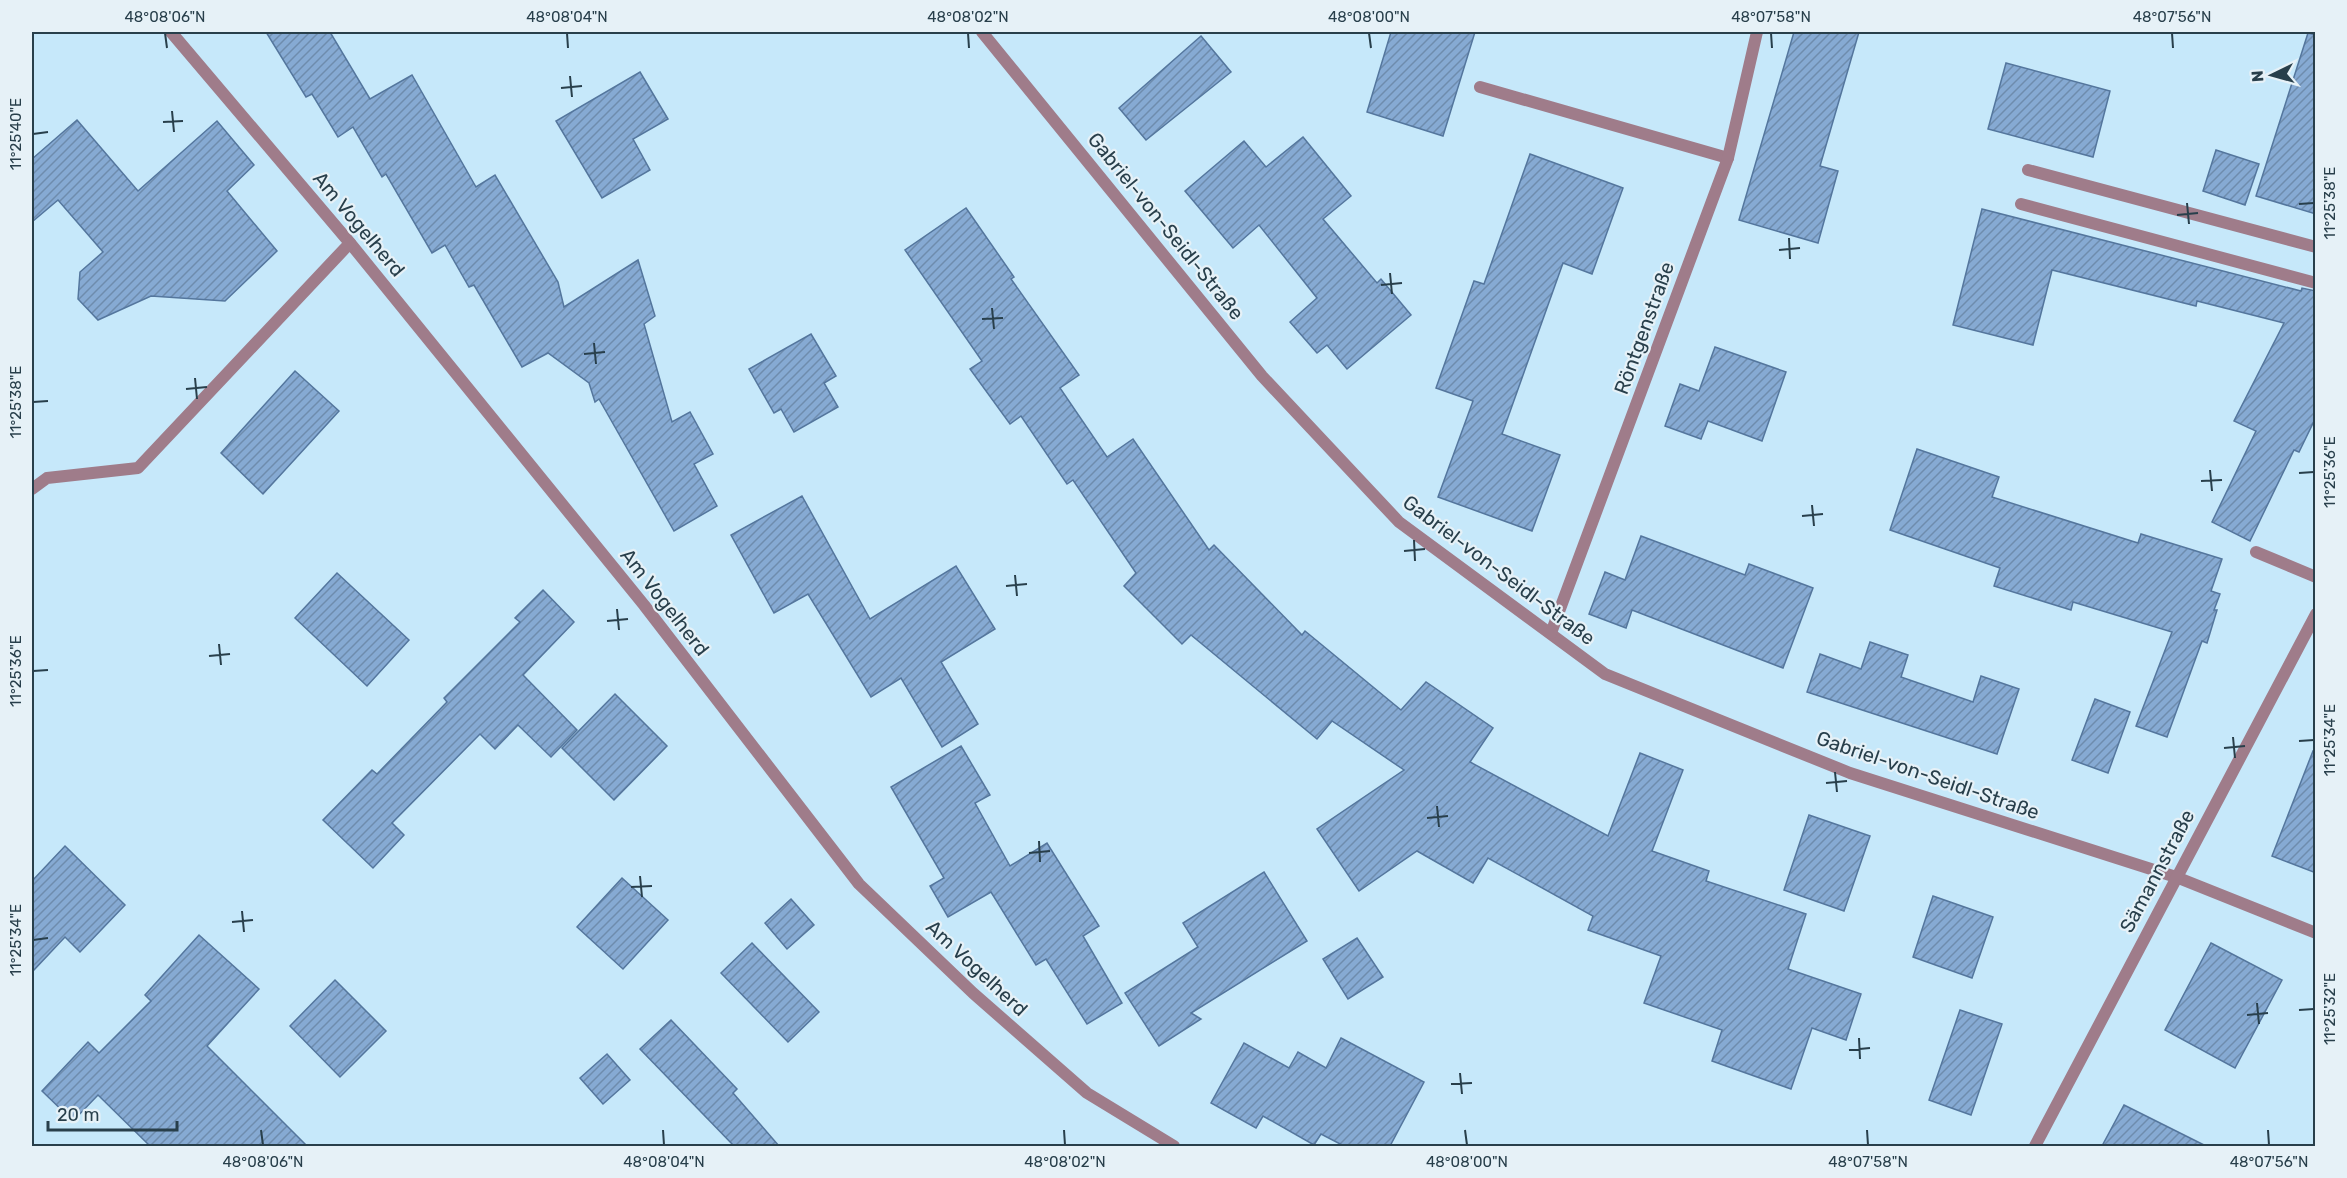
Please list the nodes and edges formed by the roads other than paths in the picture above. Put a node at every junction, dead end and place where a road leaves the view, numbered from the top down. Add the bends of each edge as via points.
1 (171, 32) edge
2 (982, 32) edge
3 (1756, 32) edge
4 (1480, 87) dead end
5 (1728, 158) junction
6 (2028, 170) dead end
7 (2021, 204) dead end
8 (351, 243) junction
9 (2316, 247) edge
10 (2316, 283) edge
11 (32, 489) edge
12 (2256, 552) dead end
13 (2316, 577) edge
14 (2316, 614) edge
15 (1551, 633) junction
16 (2176, 877) junction
17 (2316, 933) edge
18 (1174, 1146) edge
19 (2035, 1146) edge

1 - 8 street, Am Vogelherd
2 - 15 street, Gabriel-von-Seidl-Straße via 1262,376 1399,522
3 - 5 street, Röntgenstraße
4 - 5 street
5 - 15 street, Röntgenstraße
6 - 9 street
7 - 10 street
8 - 11 street via 138,468 47,478
8 - 18 street, Am Vogelherd via 644,605 859,884 973,993 1087,1093
12 - 13 street
14 - 16 street, Sämannstraße
15 - 16 street, Gabriel-von-Seidl-Straße via 1605,674 1850,773
16 - 17 street, Gabriel-von-Seidl-Straße
16 - 19 street, Sämannstraße

